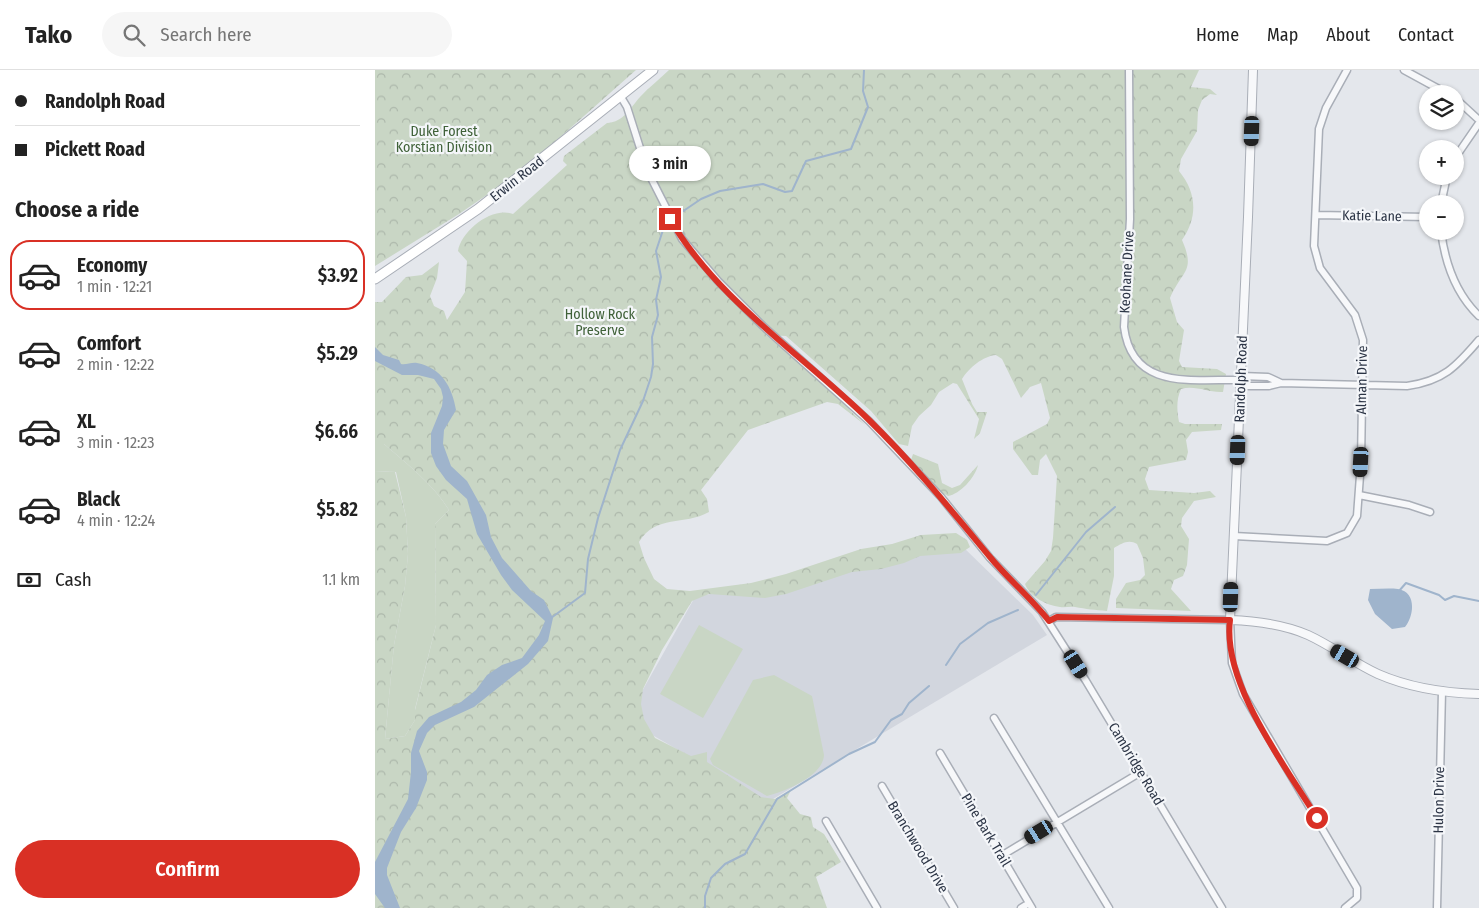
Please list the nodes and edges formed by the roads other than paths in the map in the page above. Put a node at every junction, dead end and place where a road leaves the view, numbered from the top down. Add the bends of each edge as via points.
1 (653, 70) edge
2 (1129, 70) edge
3 (1253, 70) edge
4 (1347, 70) edge
5 (1404, 70) edge
6 (1432, 85) edge
7 (621, 97) junction
8 (1464, 107) edge
9 (1479, 122) edge
10 (1464, 144) edge
11 (1315, 215) junction
12 (1419, 217) edge
13 (1442, 240) edge
14 (375, 279) edge
15 (1479, 316) edge
16 (1479, 340) edge
17 (1241, 381) junction
18 (1281, 383) junction
19 (1363, 385) junction
20 (1359, 495) junction
21 (1430, 512) dead end
22 (1234, 536) junction
23 (1230, 620) junction
24 (1049, 621) junction
25 (1442, 692) junction
26 (1479, 694) edge
27 (994, 718) dead end
28 (939, 753) dead end
29 (1141, 772) junction
30 (882, 786) dead end
31 (826, 821) dead end
32 (1058, 822) junction
33 (1001, 856) junction
34 (1031, 906) edge
35 (877, 908) edge
36 (954, 908) edge
37 (1021, 908) edge
38 (1109, 908) edge
39 (1222, 908) edge
40 (1345, 908) edge
41 (1437, 908) edge

1 - 7 main road, Erwin Road
2 - 17 street, Keohane Drive via 1130,219 1126,342 1141,366 1154,374 1169,378
3 - 17 street, Randolph Road
4 - 11 street, Alman Drive via 1326,108 1319,129
5 - 6 street
7 - 14 main road, Erwin Road via 478,209
7 - 24 street, Cambridge Road via 651,178 670,219 695,257 763,326 869,420
8 - 9 street
9 - 10 street
11 - 12 street, Katie Lane
11 - 19 street, Alman Drive via 1317,262 1351,309 1362,333
13 - 15 street via 1451,274
16 - 19 street, Keohane Drive via 1460,363 1441,377 1424,384
17 - 18 street, Keohane Drive via 1269,386
17 - 18 street, Keohane Drive via 1268,377
17 - 22 street, Randolph Road
18 - 19 street, Keohane Drive
19 - 20 street, Alman Drive
20 - 21 street
20 - 22 street, Alman Drive via 1352,528 1335,540 1316,542
22 - 23 street, Randolph Road
23 - 24 street via 1057,617
23 - 25 street via 1265,623 1298,631 1381,675
23 - 40 street, Randolph Road via 1231,654 1240,686 1353,879 1357,896
24 - 29 street, Cambridge Road
25 - 26 street
25 - 41 street, Hulon Drive
27 - 32 street
28 - 33 street, Pine Bark Trail
29 - 32 street
29 - 39 street, Cambridge Road
30 - 36 street, Branchwood Drive
31 - 35 street
32 - 33 street
32 - 38 street
33 - 34 street, Pine Bark Trail
34 - 37 street

